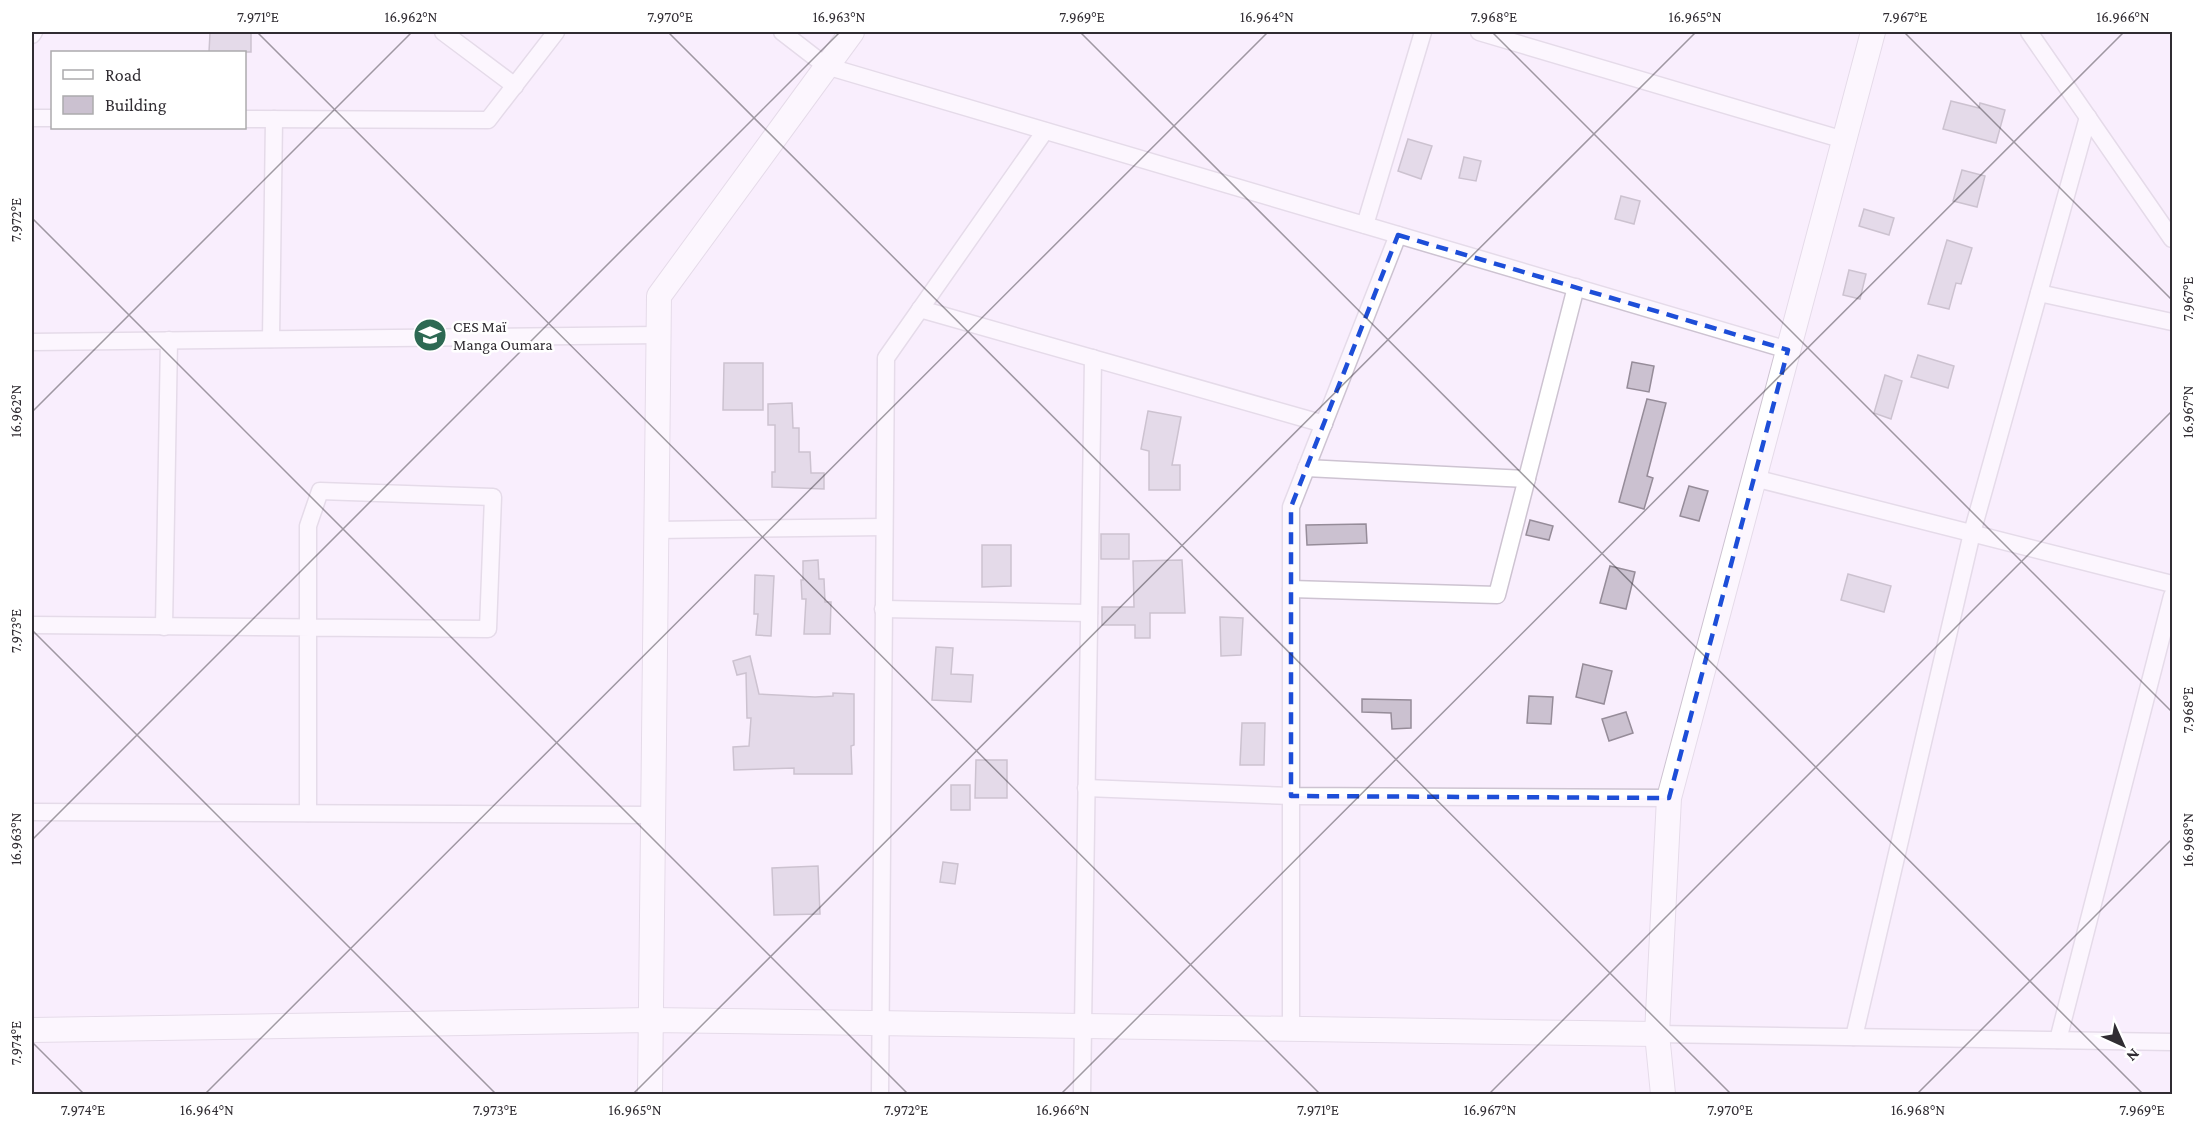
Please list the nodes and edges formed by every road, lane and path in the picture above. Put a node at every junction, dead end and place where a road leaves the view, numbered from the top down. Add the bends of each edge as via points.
1 (443, 32) edge
2 (556, 32) edge
3 (782, 32) edge
4 (852, 32) edge
5 (1422, 32) edge
6 (1479, 32) edge
7 (1873, 32) edge
8 (2029, 32) edge
9 (826, 66) junction
10 (515, 86) junction
11 (2088, 117) junction
12 (32, 118) edge
13 (51, 118) edge
14 (246, 119) edge
15 (274, 119) junction
16 (1046, 130) junction
17 (1844, 140) junction
18 (1365, 225) junction
19 (1398, 235) junction
20 (2172, 239) edge
21 (1576, 287) junction
22 (2039, 293) junction
23 (920, 309) junction
24 (2172, 322) edge
25 (659, 335) junction
26 (271, 339) junction
27 (169, 340) junction
28 (32, 342) edge
29 (1788, 350) junction
30 (1093, 358) junction
31 (1323, 424) junction
32 (1306, 468) junction
33 (1754, 478) junction
34 (1527, 479) junction
35 (884, 527) junction
36 (656, 530) junction
37 (1972, 533) junction
38 (2172, 584) edge
39 (1291, 589) junction
40 (2172, 596) edge
41 (883, 609) junction
42 (1089, 613) junction
43 (32, 626) edge
44 (164, 627) junction
45 (308, 628) junction
46 (1086, 788) junction
47 (1291, 796) junction
48 (1669, 798) junction
49 (32, 812) edge
50 (308, 813) junction
51 (653, 815) junction
52 (651, 1020) junction
53 (880, 1023) junction
54 (1082, 1026) junction
55 (1291, 1029) junction
56 (32, 1030) edge
57 (1657, 1034) junction
58 (1854, 1037) junction
59 (2058, 1040) junction
60 (2172, 1042) edge
61 (650, 1095) edge
62 (880, 1095) edge
63 (1082, 1095) edge
64 (1662, 1095) edge

1 - 10 street
2 - 10 street
3 - 9 street
4 - 9 street
5 - 18 street
6 - 17 street
7 - 17 street
8 - 11 street
9 - 16 street
9 - 25 street via 659,297
10 - 15 street via 488,120
11 - 20 street
11 - 22 street
12 - 13 street
14 - 15 street
15 - 26 street
16 - 18 street
16 - 23 street
17 - 29 street
18 - 19 street
19 - 21 street
19 - 31 street
21 - 29 street
21 - 34 street
22 - 24 street
22 - 37 street
23 - 30 street
23 - 35 street via 886,358
25 - 26 street
25 - 36 street
26 - 27 street
27 - 28 street
27 - 44 street
29 - 33 street
30 - 31 street
30 - 42 street
31 - 32 street
32 - 34 street
32 - 39 street via 1291,507
33 - 37 street
33 - 48 street
34 - 39 street via 1497,595
35 - 36 street
35 - 41 street
36 - 51 street
37 - 38 street
37 - 58 street
39 - 47 street
40 - 59 street
41 - 42 street
41 - 53 street
42 - 46 street
43 - 44 street
44 - 45 street
45 - 45 street via 308,526 320,491 493,497 488,629
45 - 50 street
46 - 47 street
46 - 54 street
47 - 48 street
47 - 55 street
48 - 57 street
49 - 50 street
50 - 51 street
51 - 52 street
52 - 53 street
52 - 56 street
52 - 61 street
53 - 54 street
53 - 62 street
54 - 55 street
54 - 63 street
55 - 57 street
57 - 58 street
57 - 64 street
58 - 59 street
59 - 60 street

